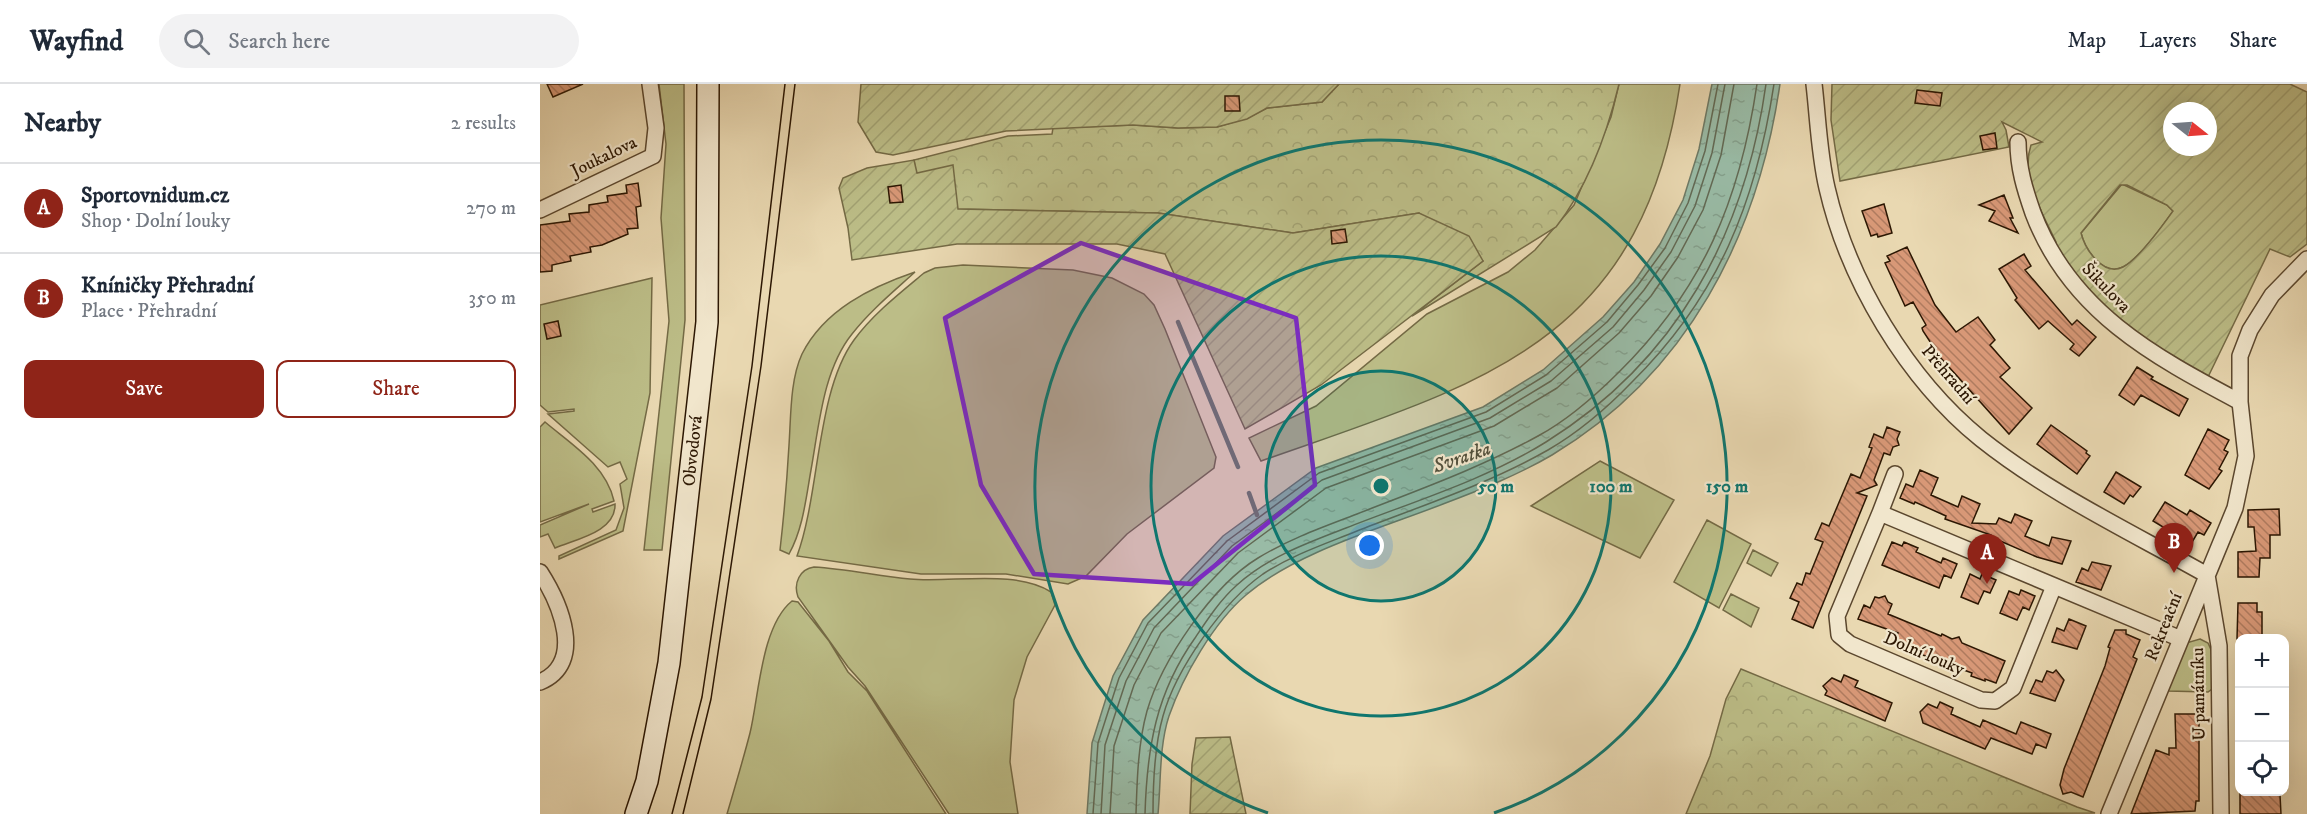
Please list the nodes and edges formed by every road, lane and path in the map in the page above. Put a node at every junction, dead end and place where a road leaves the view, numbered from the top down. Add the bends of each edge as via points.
1 (650, 84) edge
2 (708, 84) edge
3 (1814, 84) edge
4 (2018, 142) dead end
5 (540, 210) edge
6 (2307, 259) edge
7 (2240, 402) junction
8 (1895, 474) dead end
9 (1880, 513) junction
10 (2207, 575) junction
11 (544, 578) edge
12 (2054, 586) junction
13 (2181, 639) junction
14 (540, 682) edge
15 (636, 814) edge
16 (2109, 814) edge
17 (2221, 814) edge

1 - 5 street, Joukalova via 656,128 653,156
2 - 15 main road, Obvodová via 707,322 669,663 650,770
3 - 10 street, Přehradní via 1826,187 1847,254 1880,318 1922,380 1980,438 2040,481
4 - 7 street, Šikulova via 2025,190 2045,244 2076,289 2115,326 2177,369
6 - 7 street, Rekreační via 2272,295 2250,330 2240,356
7 - 10 street, Rekreační via 2246,456 2235,508
8 - 9 street, Dolní louky
9 - 12 street
9 - 12 street, Dolní louky via 1837,616 1839,635 1850,644 1981,700 1995,701 2013,688
10 - 13 street, Rekreační
10 - 17 street, U památníku via 2219,646
11 - 14 street via 567,637 565,660 549,679
12 - 13 street
13 - 16 street, Rekreační

